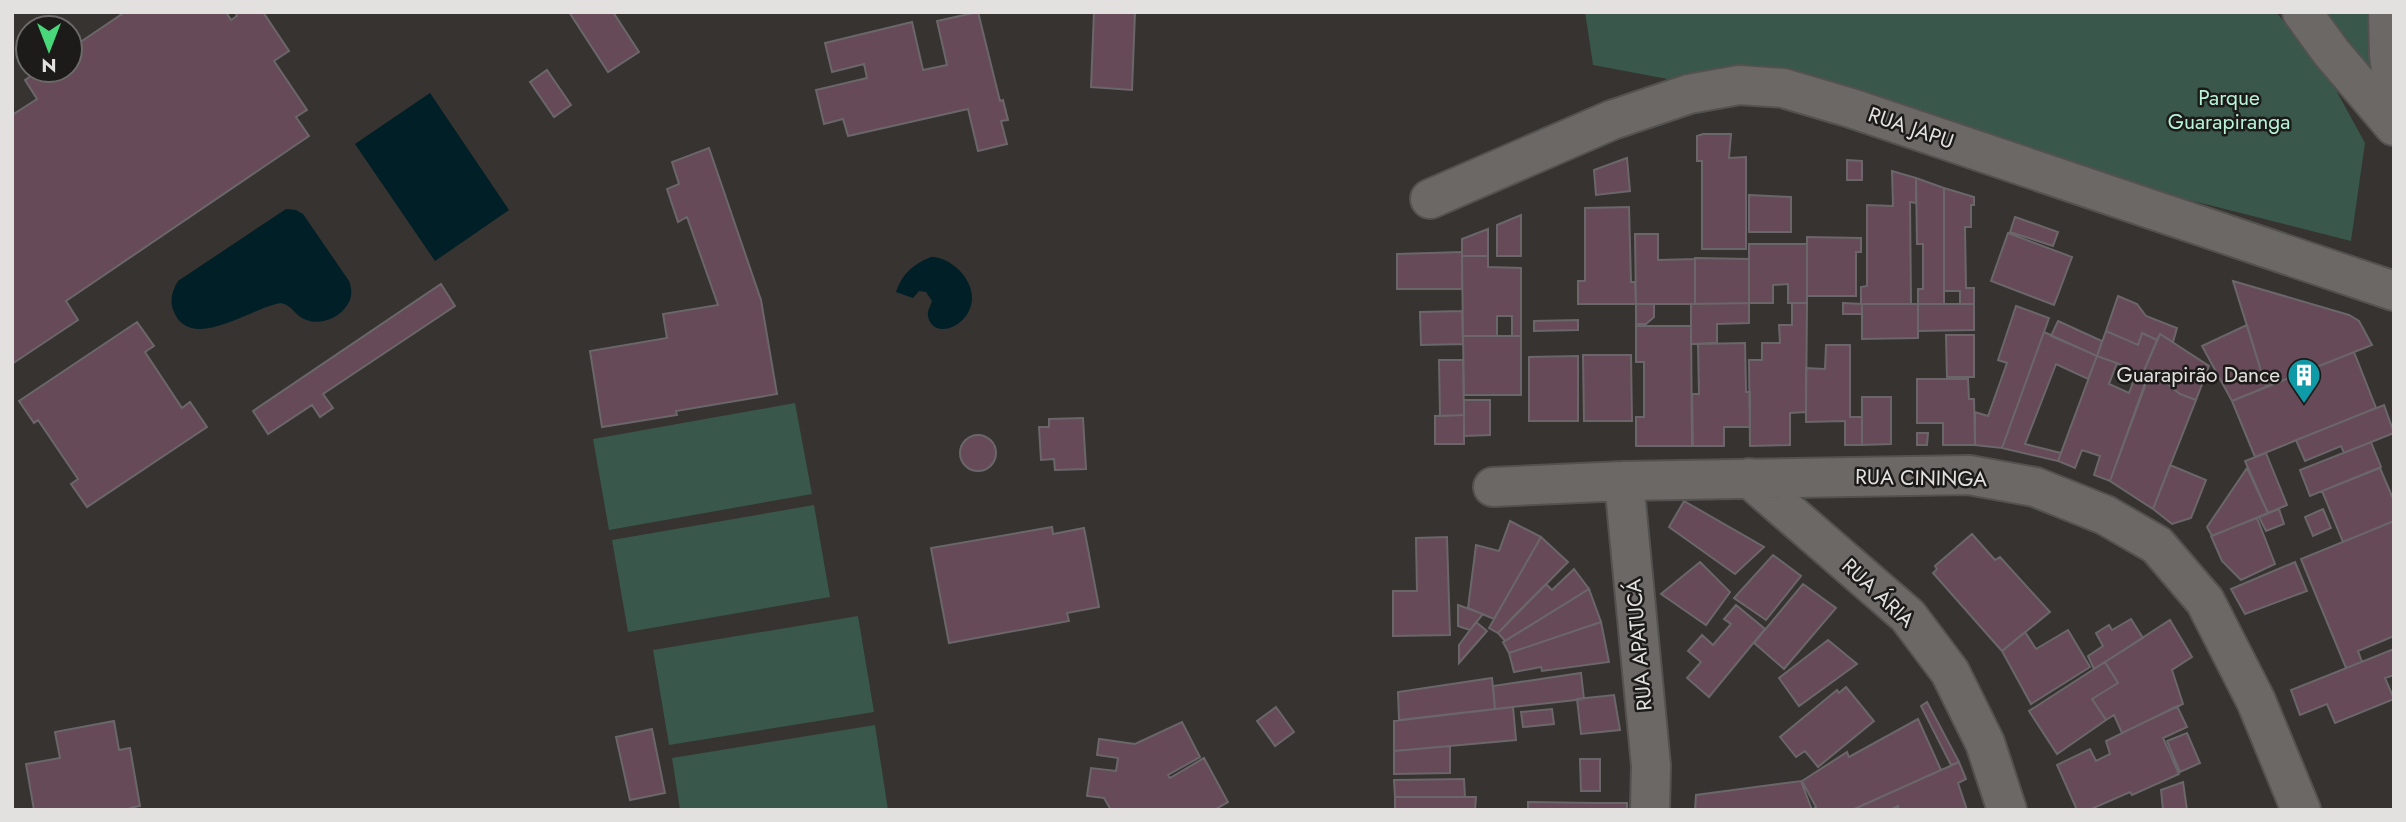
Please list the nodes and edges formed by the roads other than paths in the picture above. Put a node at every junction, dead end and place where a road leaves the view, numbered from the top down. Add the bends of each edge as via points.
1 (2302, 12) edge
2 (2388, 12) edge
3 (2394, 97) edge
4 (2394, 126) edge
5 (1430, 199) dead end
6 (2394, 291) edge
7 (1749, 478) junction
8 (1624, 481) junction
9 (1493, 487) dead end
10 (1650, 810) edge
11 (2007, 810) edge
12 (2301, 810) edge

1 - 4 street
2 - 3 street
5 - 6 street, RUA JAPU via 1612,120 1689,94 1739,85 1783,88
7 - 8 street, RUA CININGA
7 - 11 street, RUA ÁRIA via 1908,616 1950,672 1986,743
7 - 12 street, RUA CININGA via 1969,475 2035,487 2105,515 2157,545 2204,601 2256,701
8 - 9 street, RUA CININGA
8 - 10 street, RUA APATUCÁ via 1651,766

